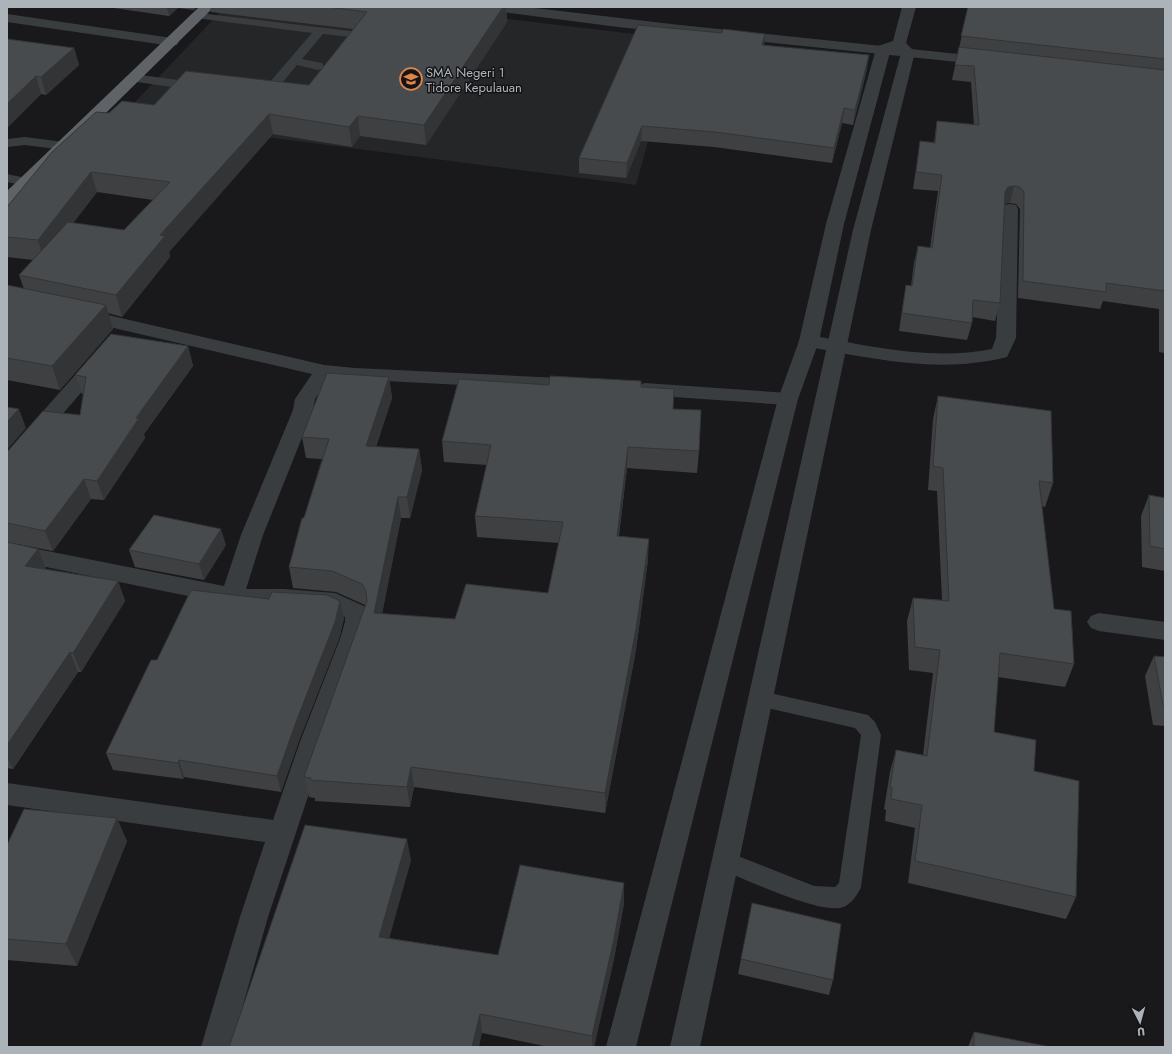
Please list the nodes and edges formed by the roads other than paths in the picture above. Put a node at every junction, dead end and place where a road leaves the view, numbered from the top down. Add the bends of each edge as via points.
1 (495, 7) edge
2 (909, 7) edge
3 (203, 11) edge
4 (7, 18) edge
5 (320, 31) junction
6 (359, 35) edge
7 (172, 42) junction
8 (897, 49) junction
9 (294, 61) junction
10 (1002, 63) edge
11 (318, 66) dead end
12 (134, 78) junction
13 (209, 88) edge
14 (247, 93) edge
15 (7, 143) edge
16 (64, 146) junction
17 (7, 178) edge
18 (26, 182) junction
19 (7, 200) edge
20 (1010, 209) dead end
21 (62, 310) edge
22 (129, 326) junction
23 (809, 341) junction
24 (838, 346) junction
25 (324, 371) junction
26 (601, 387) edge
27 (625, 388) edge
28 (788, 399) junction
29 (7, 465) edge
30 (7, 551) edge
31 (232, 596) junction
32 (1099, 622) dead end
33 (1165, 631) edge
34 (761, 699) junction
35 (7, 794) edge
36 (282, 833) junction
37 (725, 861) junction
38 (216, 1047) edge
39 (621, 1047) edge
40 (685, 1047) edge

1 - 8 street via 581,19
2 - 8 street
3 - 5 lane
3 - 7 highway
4 - 7 street
5 - 6 lane
5 - 9 lane
7 - 12 highway
8 - 10 street
8 - 23 street via 835,224
8 - 24 street
9 - 11 lane
9 - 14 lane via 268,92
12 - 13 lane
12 - 16 highway
15 - 16 lane via 25,141
16 - 18 highway
17 - 18 lane
18 - 19 highway
20 - 24 street via 1006,338 1000,352 985,357 956,359 904,357
21 - 22 street
22 - 25 street
22 - 29 street
23 - 24 street
23 - 28 street
24 - 34 street
25 - 26 street
25 - 31 street via 305,399 303,410 252,535
27 - 28 street
28 - 39 street
30 - 31 street
31 - 36 street via 335,602 356,612 357,622 352,639
32 - 33 street
34 - 37 street
34 - 37 lane via 861,721 868,728 871,735 850,888 840,898 814,896
35 - 36 street
36 - 38 street via 254,917
37 - 40 street

